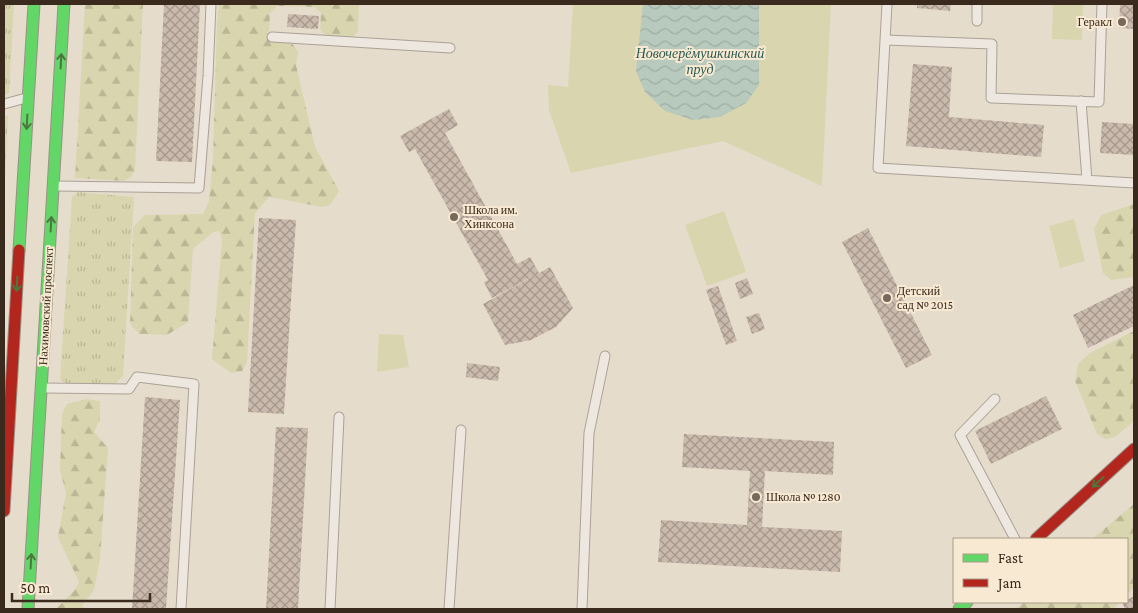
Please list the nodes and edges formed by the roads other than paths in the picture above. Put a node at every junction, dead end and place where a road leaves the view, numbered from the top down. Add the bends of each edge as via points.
1 (34, 4) edge
2 (64, 4) edge
3 (211, 4) edge
4 (887, 4) edge
5 (978, 4) edge
6 (1102, 4) edge
7 (977, 21) dead end
8 (272, 37) dead end
9 (885, 40) junction
10 (450, 48) dead end
11 (28, 97) junction
12 (1081, 101) junction
13 (4, 104) edge
14 (1087, 180) junction
15 (1134, 183) edge
16 (53, 186) junction
17 (8, 356) edge
18 (605, 356) dead end
19 (41, 388) junction
20 (995, 400) dead end
21 (339, 417) dead end
22 (461, 430) dead end
23 (1134, 449) edge
24 (4, 511) edge
25 (1014, 538) edge
26 (1037, 538) edge
27 (28, 609) edge
28 (181, 609) edge
29 (330, 609) edge
30 (448, 609) edge
31 (582, 609) edge

1 - 11 main road
16 -> 2 main road, Нахимовский проспект
3 - 16 lane via 199,188
4 - 9 lane
5 - 7 lane
6 - 12 lane via 1099,102
8 - 10 lane
9 - 12 lane via 992,44 991,98
9 - 14 lane via 878,168
11 - 13 lane
11 -> 17 main road
12 - 14 lane
14 - 15 lane
19 -> 16 main road, Нахимовский проспект
17 - 24 main road
18 - 31 lane via 589,433
27 -> 19 main road, Нахимовский проспект
19 - 28 lane via 128,389 136,377 194,384
20 - 25 lane via 960,434
21 - 29 lane
22 - 30 lane
23 -> 26 main road

